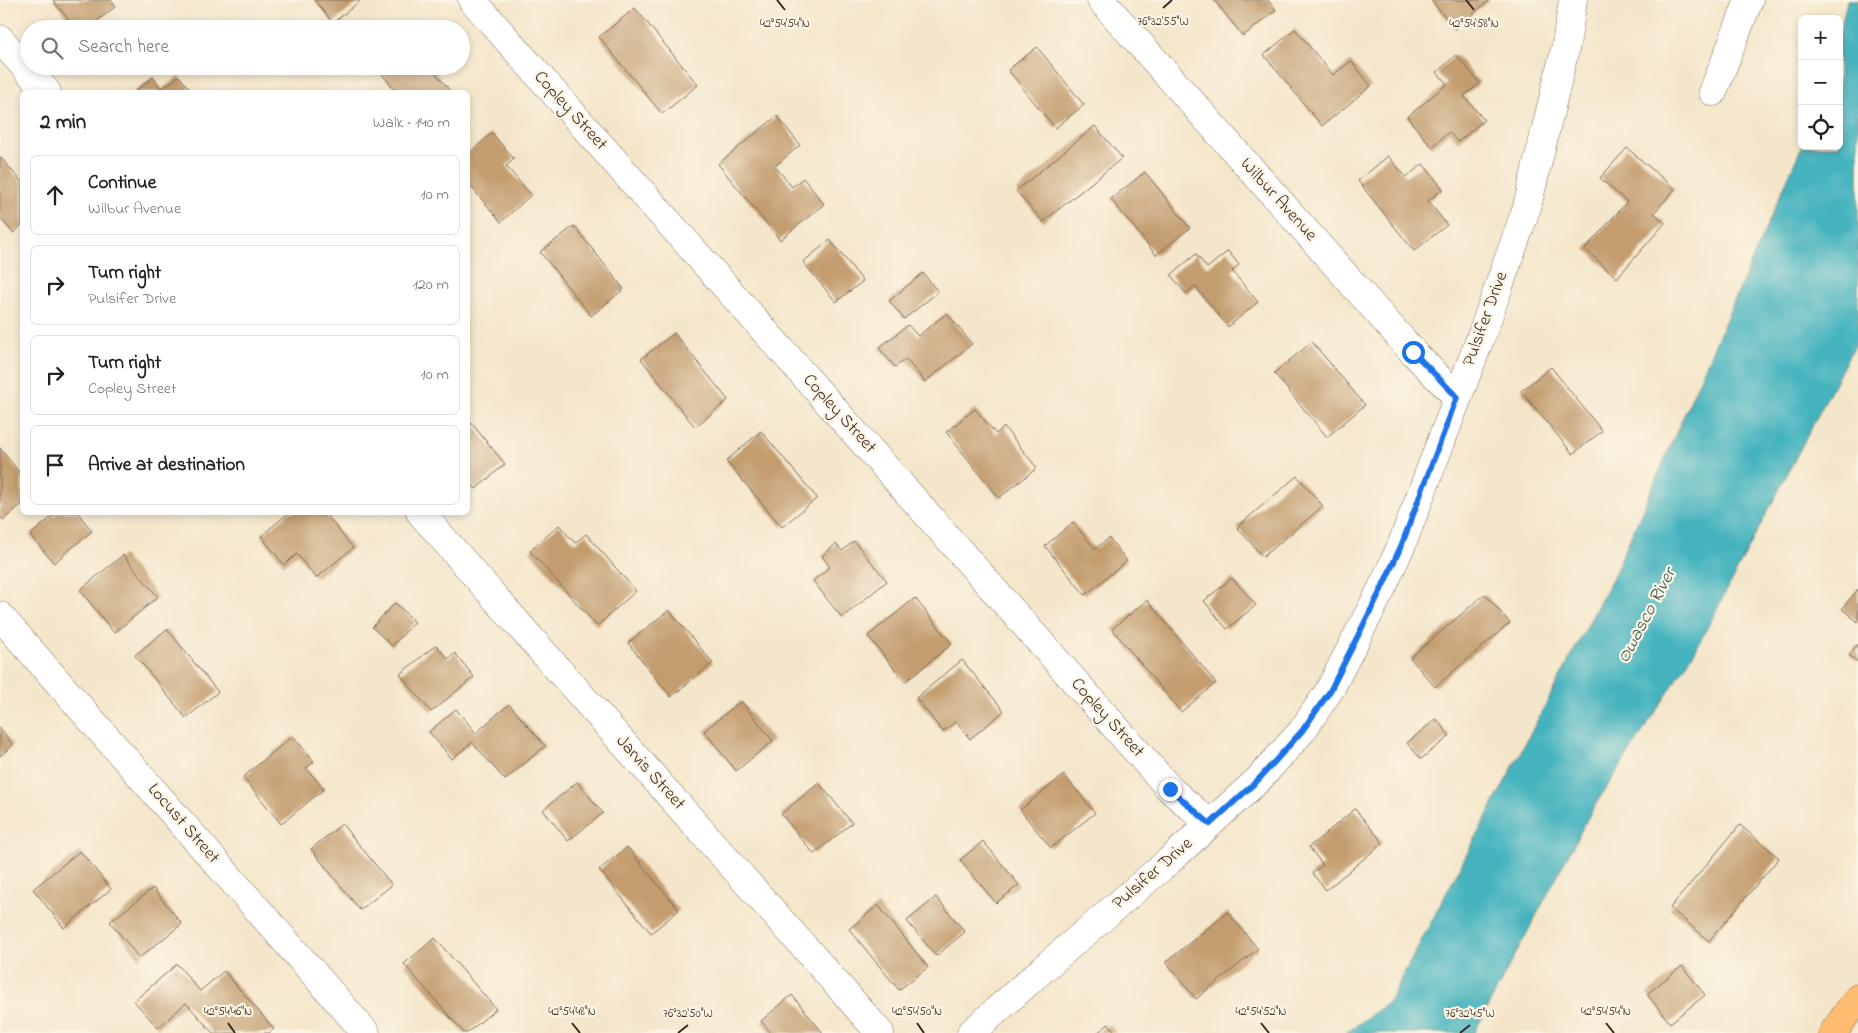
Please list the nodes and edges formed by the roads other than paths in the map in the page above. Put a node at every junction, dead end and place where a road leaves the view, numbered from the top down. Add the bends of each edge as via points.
1 (472, 0) edge
2 (1101, 0) edge
3 (1573, 0) edge
4 (1749, 0) edge
5 (0, 39) edge
6 (20, 62) edge
7 (32, 75) edge
8 (45, 90) edge
9 (1713, 92) dead end
10 (1457, 397) junction
11 (423, 515) edge
12 (0, 616) edge
13 (1210, 824) junction
14 (1858, 998) edge
15 (366, 1033) edge
16 (880, 1033) edge
17 (971, 1033) edge
18 (1832, 1033) edge

1 - 13 street, Copley Street via 1170,789
2 - 10 street, Wilbur Avenue via 1407,345
3 - 10 street, Pulsifer Drive via 1566,45 1527,207
4 - 9 street
5 - 6 street
7 - 8 street
10 - 13 street, Pulsifer Drive via 1402,544 1330,691 1302,731 1259,779
11 - 16 street, Jarvis Street
12 - 15 street, Locust Street
13 - 17 street, Pulsifer Drive
14 - 18 main road

